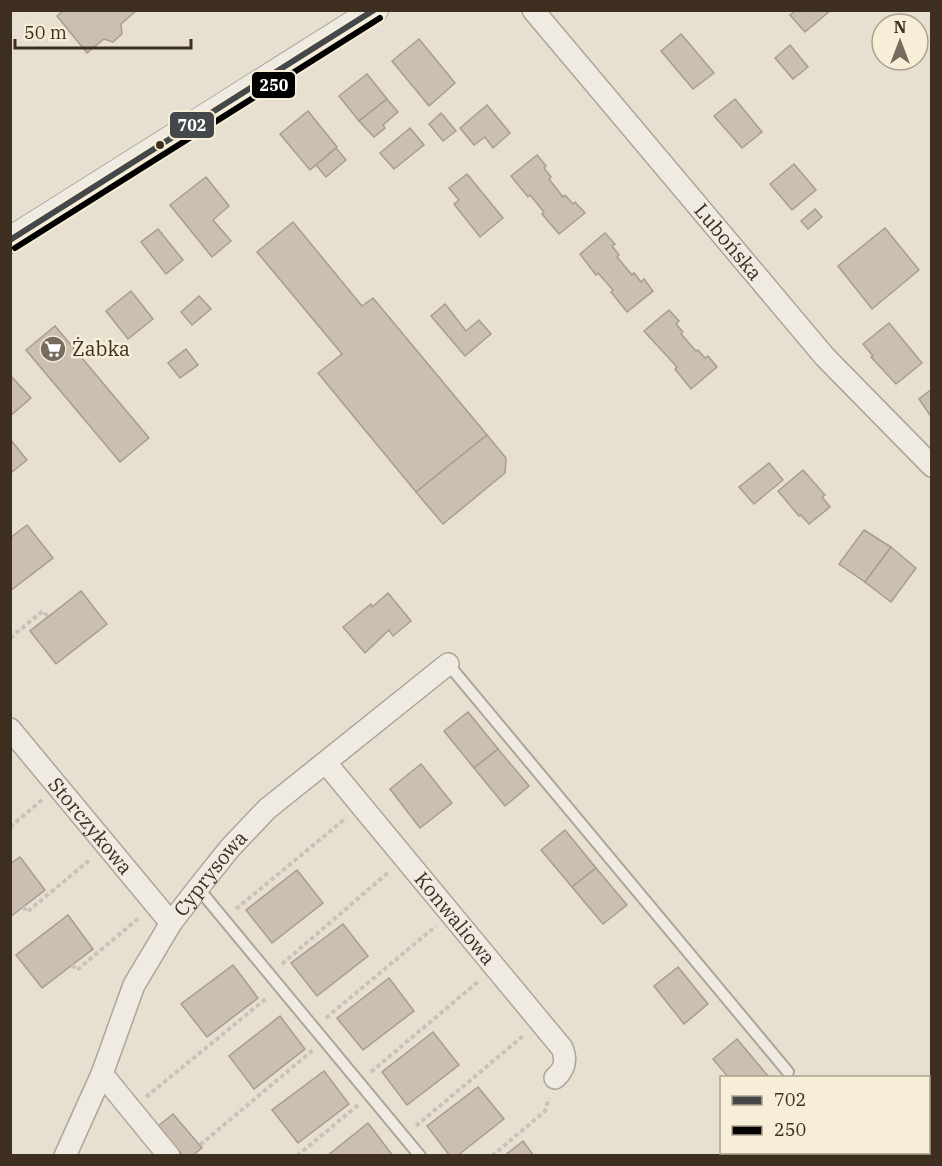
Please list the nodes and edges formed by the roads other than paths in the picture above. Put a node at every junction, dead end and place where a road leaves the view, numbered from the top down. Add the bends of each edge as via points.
1 (375, 10) edge
2 (533, 10) edge
3 (10, 240) edge
4 (932, 466) edge
5 (448, 664) joint
6 (10, 729) edge
7 (326, 763) junction
8 (198, 888) junction
9 (171, 923) junction
10 (788, 1072) dead end
11 (102, 1074) junction
12 (555, 1078) road end
13 (64, 1155) edge
14 (170, 1155) edge
15 (420, 1155) edge

1 - 3 street
2 - 4 street, Lubońska via 825,357
5 - 7 street, Cyprysowa
5 - 10 lane
6 - 9 street, Storczykowa
7 - 8 street, Cyprysowa via 267,809
7 - 12 street, Konwaliowa via 541,1022 564,1054 564,1067
8 - 9 street, Cyprysowa
8 - 15 lane
9 - 11 street, Cyprysowa via 134,986
11 - 13 street, Cyprysowa
11 - 14 street

